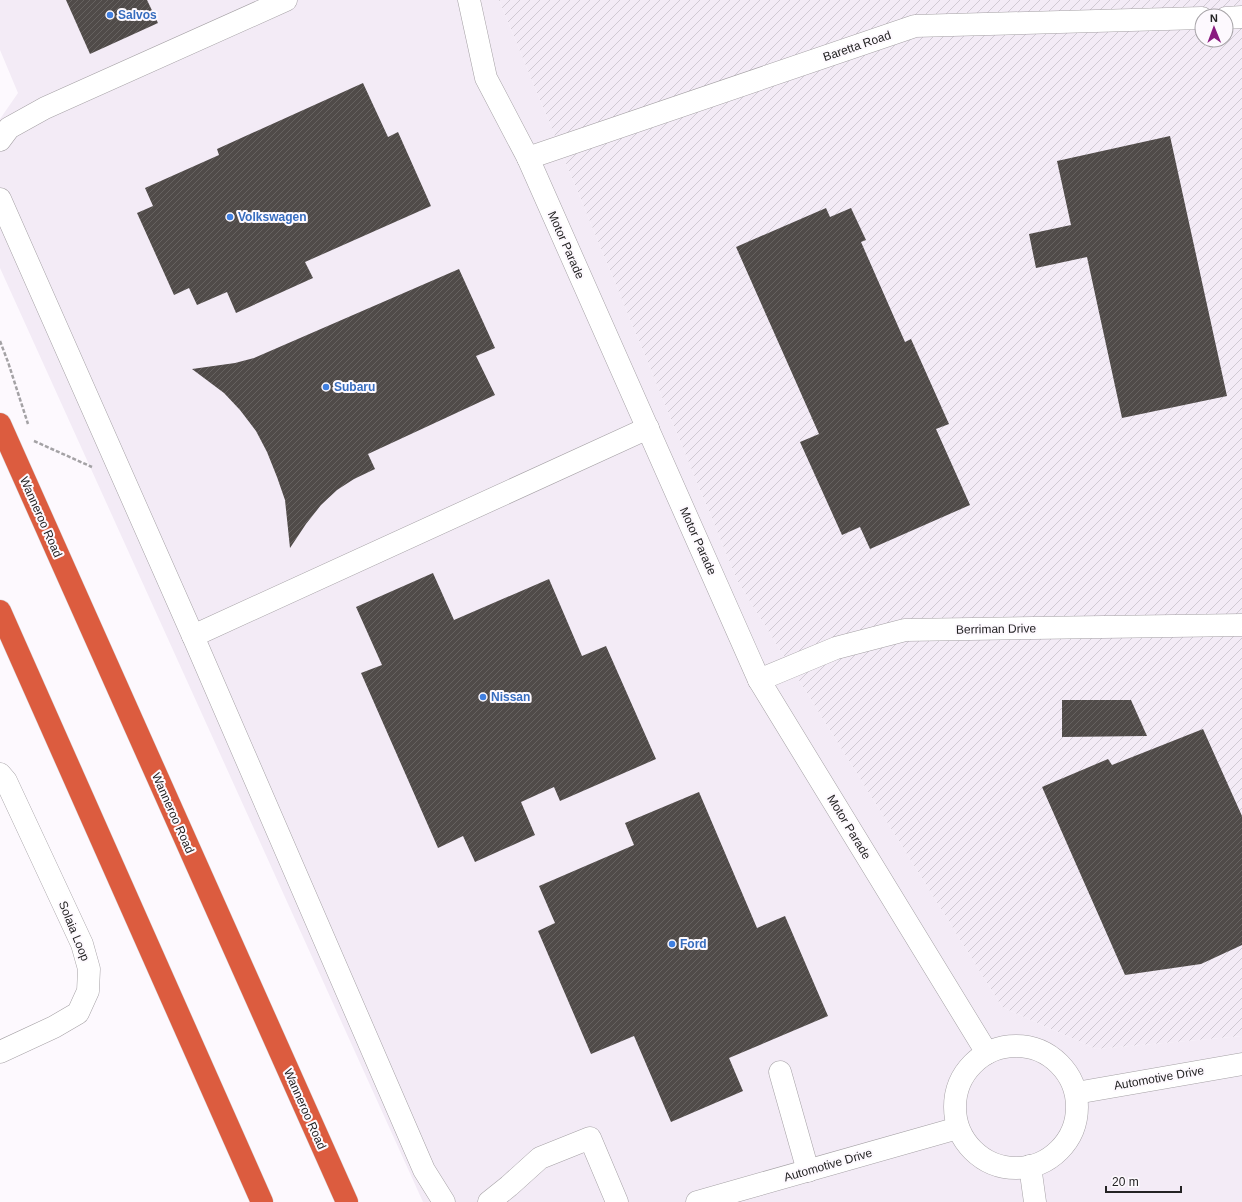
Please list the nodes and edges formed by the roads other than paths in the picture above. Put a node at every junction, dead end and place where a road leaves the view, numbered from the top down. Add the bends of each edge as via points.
1 (286, 0) edge
2 (469, 0) edge
3 (1194, 18) edge
4 (0, 140) edge
5 (528, 158) junction
6 (0, 199) edge
7 (0, 424) edge
8 (648, 428) junction
9 (0, 611) edge
10 (1242, 625) edge
11 (193, 636) junction
12 (759, 680) junction
13 (0, 774) edge
14 (0, 1052) edge
15 (987, 1053) junction
16 (1242, 1064) edge
17 (780, 1072) dead end
18 (1076, 1093) junction
19 (958, 1128) junction
20 (1030, 1166) junction
21 (808, 1171) junction
22 (752, 1195) edge
23 (257, 1199) edge
24 (347, 1202) edge
25 (444, 1202) edge
26 (489, 1202) edge
27 (617, 1202) edge
28 (697, 1202) edge
29 (1035, 1202) edge

1 - 4 street via 45,108 9,128
2 - 5 street, Motor Parade via 486,78
3 - 5 street, Baretta Road via 915,26
5 - 8 street, Motor Parade
6 - 11 street
7 - 24 highway, Wanneroo Road
8 - 11 street
8 - 12 street, Motor Parade
9 - 23 highway
10 - 12 street, Berriman Drive via 905,630 836,648
11 - 25 street via 424,1170
12 - 15 street, Motor Parade
13 - 14 street, Solaia Loop via 6,781 82,944 89,969 88,991 78,1013
15 - 18 street via 1008,1046 1030,1047 1051,1056 1067,1072
15 - 19 street via 970,1067 959,1085 955,1106
16 - 18 street, Automotive Drive
17 - 21 street
18 - 20 street via 1077,1117 1069,1139 1052,1156
19 - 20 street via 970,1147 987,1161 1008,1167
19 - 21 street, Automotive Drive
20 - 29 street
21 - 22 street, Automotive Drive
22 - 28 street, Automotive Drive
26 - 27 street via 540,1158 590,1138

